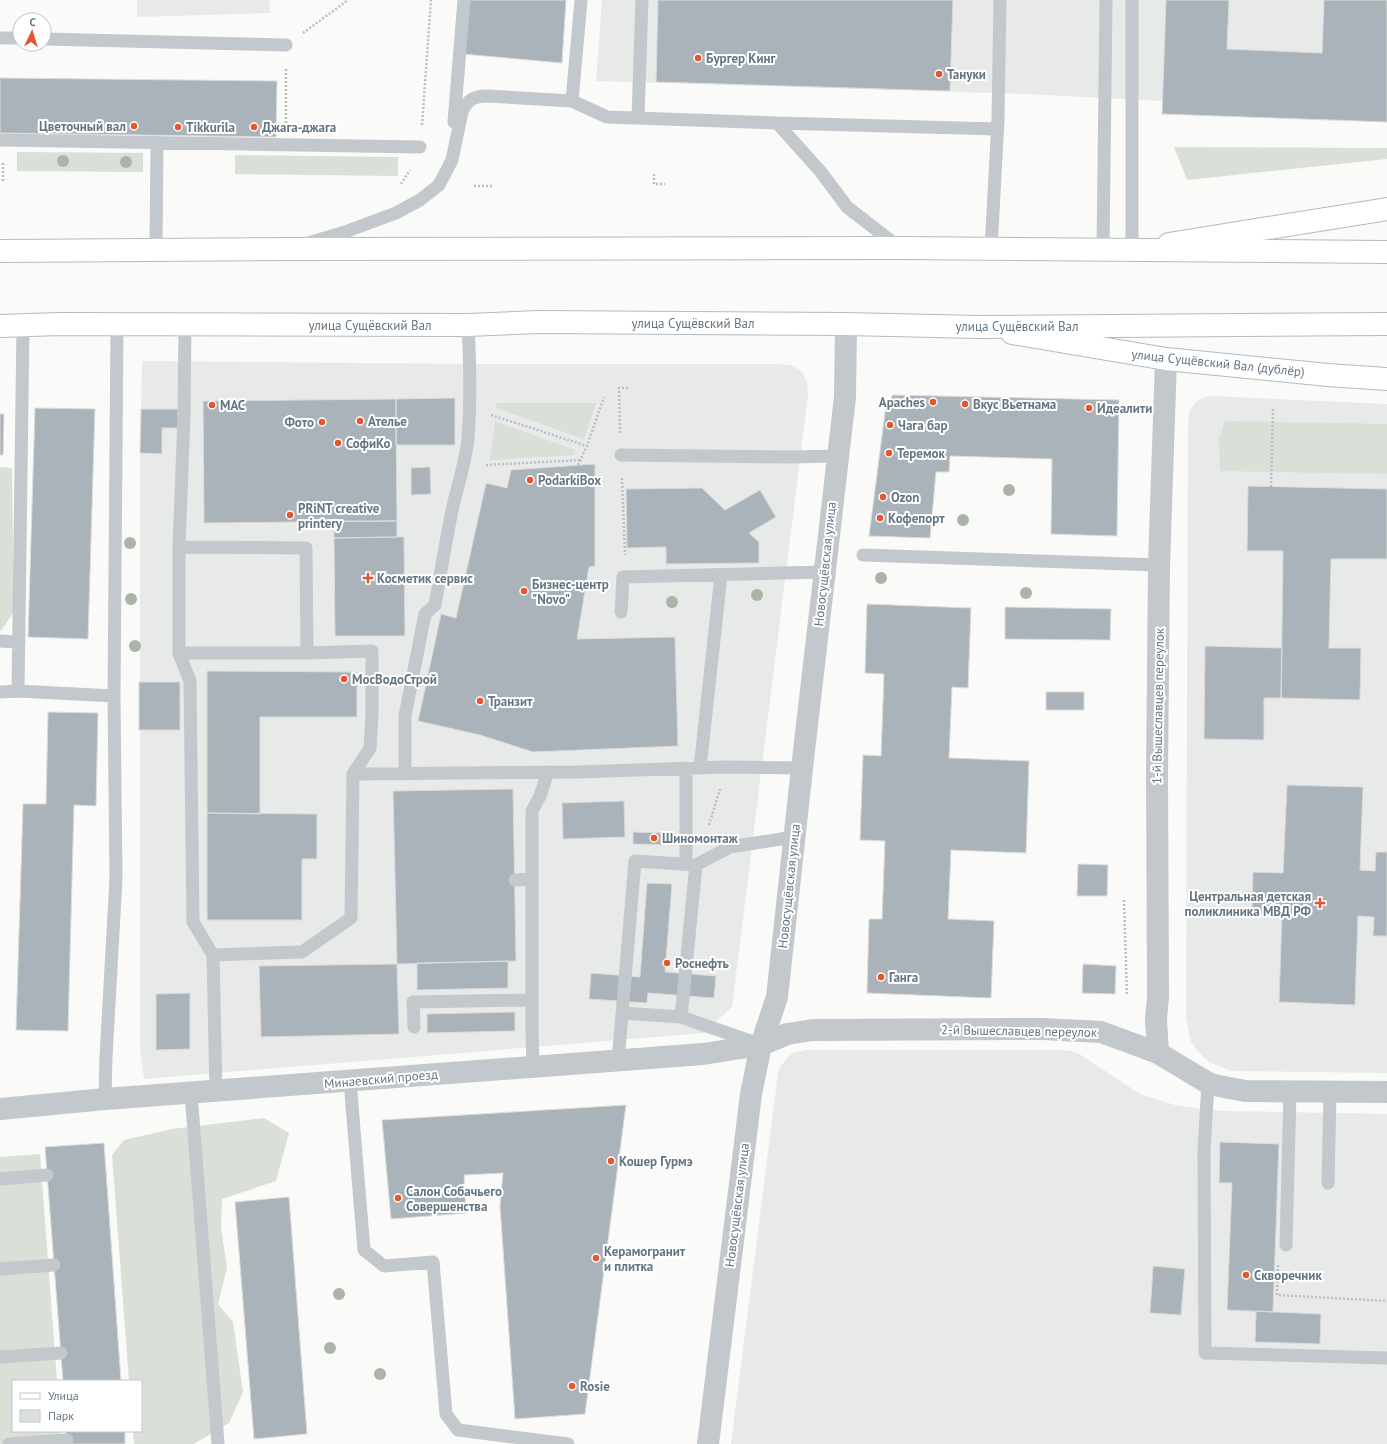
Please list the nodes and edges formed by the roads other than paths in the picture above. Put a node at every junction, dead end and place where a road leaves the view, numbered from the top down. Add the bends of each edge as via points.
1 (464, 0) edge
2 (580, 0) edge
3 (642, 0) edge
4 (1000, 0) edge
5 (1106, 0) edge
6 (1132, 0) edge
7 (0, 38) edge
8 (12, 38) edge
9 (52, 39) edge
10 (286, 45) road end
11 (572, 101) junction
12 (638, 118) junction
13 (777, 123) junction
14 (997, 129) junction
15 (0, 140) edge
16 (157, 143) junction
17 (420, 147) road end
18 (452, 160) junction
19 (1387, 209) edge
20 (900, 248) junction
21 (156, 249) junction
22 (287, 249) junction
23 (991, 249) junction
24 (1103, 249) junction
25 (0, 250) edge
26 (1132, 250) junction
27 (1387, 252) edge
28 (117, 324) junction
29 (186, 324) junction
30 (846, 324) junction
31 (1387, 324) edge
32 (23, 325) junction
33 (468, 325) junction
34 (0, 326) edge
35 (979, 327) junction
36 (1166, 359) junction
37 (1387, 379) edge
38 (621, 455) road end
39 (838, 456) junction
40 (179, 547) junction
41 (863, 555) dead end
42 (1159, 566) junction
43 (825, 572) junction
44 (721, 575) junction
45 (621, 612) dead end
46 (0, 641) edge
47 (18, 642) junction
48 (179, 653) junction
49 (307, 653) junction
50 (18, 691) junction
51 (0, 692) edge
52 (114, 696) junction
53 (686, 768) junction
54 (700, 768) junction
55 (802, 768) junction
56 (548, 772) junction
57 (353, 774) junction
58 (405, 774) junction
59 (794, 837) junction
60 (691, 865) junction
61 (514, 880) dead end
62 (532, 880) junction
63 (213, 955) junction
64 (532, 1000) junction
65 (622, 1013) junction
66 (681, 1017) junction
67 (414, 1027) dead end
68 (761, 1045) junction
69 (1158, 1053) junction
70 (618, 1061) junction
71 (533, 1067) junction
72 (350, 1081) junction
73 (1208, 1083) junction
74 (216, 1091) junction
75 (1290, 1092) junction
76 (1330, 1092) junction
77 (1387, 1092) edge
78 (191, 1093) junction
79 (105, 1100) junction
80 (0, 1109) edge
81 (47, 1175) dead end
82 (0, 1179) edge
83 (1328, 1183) dead end
84 (1286, 1245) dead end
85 (54, 1265) dead end
86 (0, 1269) edge
87 (60, 1353) dead end
88 (0, 1357) edge
89 (1387, 1358) edge
90 (67, 1440) dead end
91 (9, 1444) edge
92 (218, 1444) edge
93 (568, 1444) edge
94 (708, 1444) edge

1 - 18 lane
2 - 11 lane
3 - 12 lane
4 - 14 lane
5 - 24 lane
6 - 26 lane
7 - 8 lane
9 - 10 lane
11 - 12 lane via 607,117
11 - 18 lane via 487,96 471,99 462,112
12 - 13 lane
13 - 14 lane
13 - 20 lane via 821,172 847,207
14 - 23 lane
15 - 16 lane
16 - 17 lane
16 - 21 lane
18 - 22 lane via 439,185 420,200 396,213 342,233
19 - 26 main road
20 - 22 main road
20 - 23 main road
21 - 22 main road
21 - 25 main road
23 - 24 main road
24 - 26 main road
26 - 27 main road
28 - 29 main road, улица Сущёвский Вал
28 - 32 main road, улица Сущёвский Вал
28 - 52 lane
29 - 33 main road, улица Сущёвский Вал
29 - 40 lane
30 - 33 main road, улица Сущёвский Вал via 538,322
30 - 35 main road, улица Сущёвский Вал
30 - 39 street, Новосущёвская улица via 845,397
31 - 35 main road, улица Сущёвский Вал
32 - 34 main road, улица Сущёвский Вал
32 - 47 lane
33 - 58 lane via 470,382 465,461 452,511 435,605 425,614 405,716
35 - 36 main road, улица Сущёвский Вал (дублёр)
36 - 37 main road, улица Сущёвский Вал (дублёр)
36 - 42 street, 1-й Вышеславцев переулок
38 - 39 lane
39 - 43 street, Новосущёвская улица
40 - 48 lane
40 - 49 lane via 306,548
41 - 42 lane
42 - 69 street, 1-й Вышеславцев переулок via 1156,1020
43 - 44 lane
43 - 55 street, Новосущёвская улица
44 - 45 lane via 623,577
44 - 54 lane
46 - 47 lane
47 - 50 lane
48 - 49 lane
48 - 63 lane via 190,681 193,922
49 - 57 lane via 372,651 370,748
50 - 51 lane
50 - 52 lane
52 - 79 lane via 116,879
53 - 54 lane
53 - 56 lane
53 - 60 lane
54 - 55 lane
55 - 59 street, Новосущёвская улица
56 - 58 lane
56 - 62 lane via 532,811
57 - 58 lane
57 - 63 lane via 351,918 302,952
59 - 60 lane via 730,847
59 - 68 street, Новосущёвская улица via 777,997
60 - 65 lane via 635,861
60 - 66 lane
61 - 62 lane
62 - 64 lane
63 - 74 lane
64 - 67 lane via 414,1002
64 - 71 lane
65 - 66 lane
65 - 70 lane
66 - 68 lane
68 - 69 street, 2-й Вышеславцев переулок via 787,1034 813,1030 1043,1029 1102,1032
68 - 70 street, Минаевский проезд via 703,1054
68 - 94 street, Новосущёвская улица via 751,1094
69 - 73 street, 2-й Вышеславцев переулок
70 - 71 street, Минаевский проезд
71 - 72 street, Минаевский проезд
72 - 74 street, Минаевский проезд
72 - 93 lane via 364,1250 384,1266 433,1262 446,1414 458,1430
73 - 75 street, 2-й Вышеславцев переулок via 1245,1091
73 - 89 lane via 1204,1152 1205,1353
74 - 78 street, Минаевский проезд
75 - 76 street, 2-й Вышеславцев переулок
75 - 84 lane
76 - 77 street, 2-й Вышеславцев переулок
76 - 83 lane
78 - 79 street, Минаевский проезд
78 - 92 lane
79 - 80 street, Минаевский проезд
81 - 82 lane
85 - 86 lane
87 - 88 lane
90 - 91 lane

